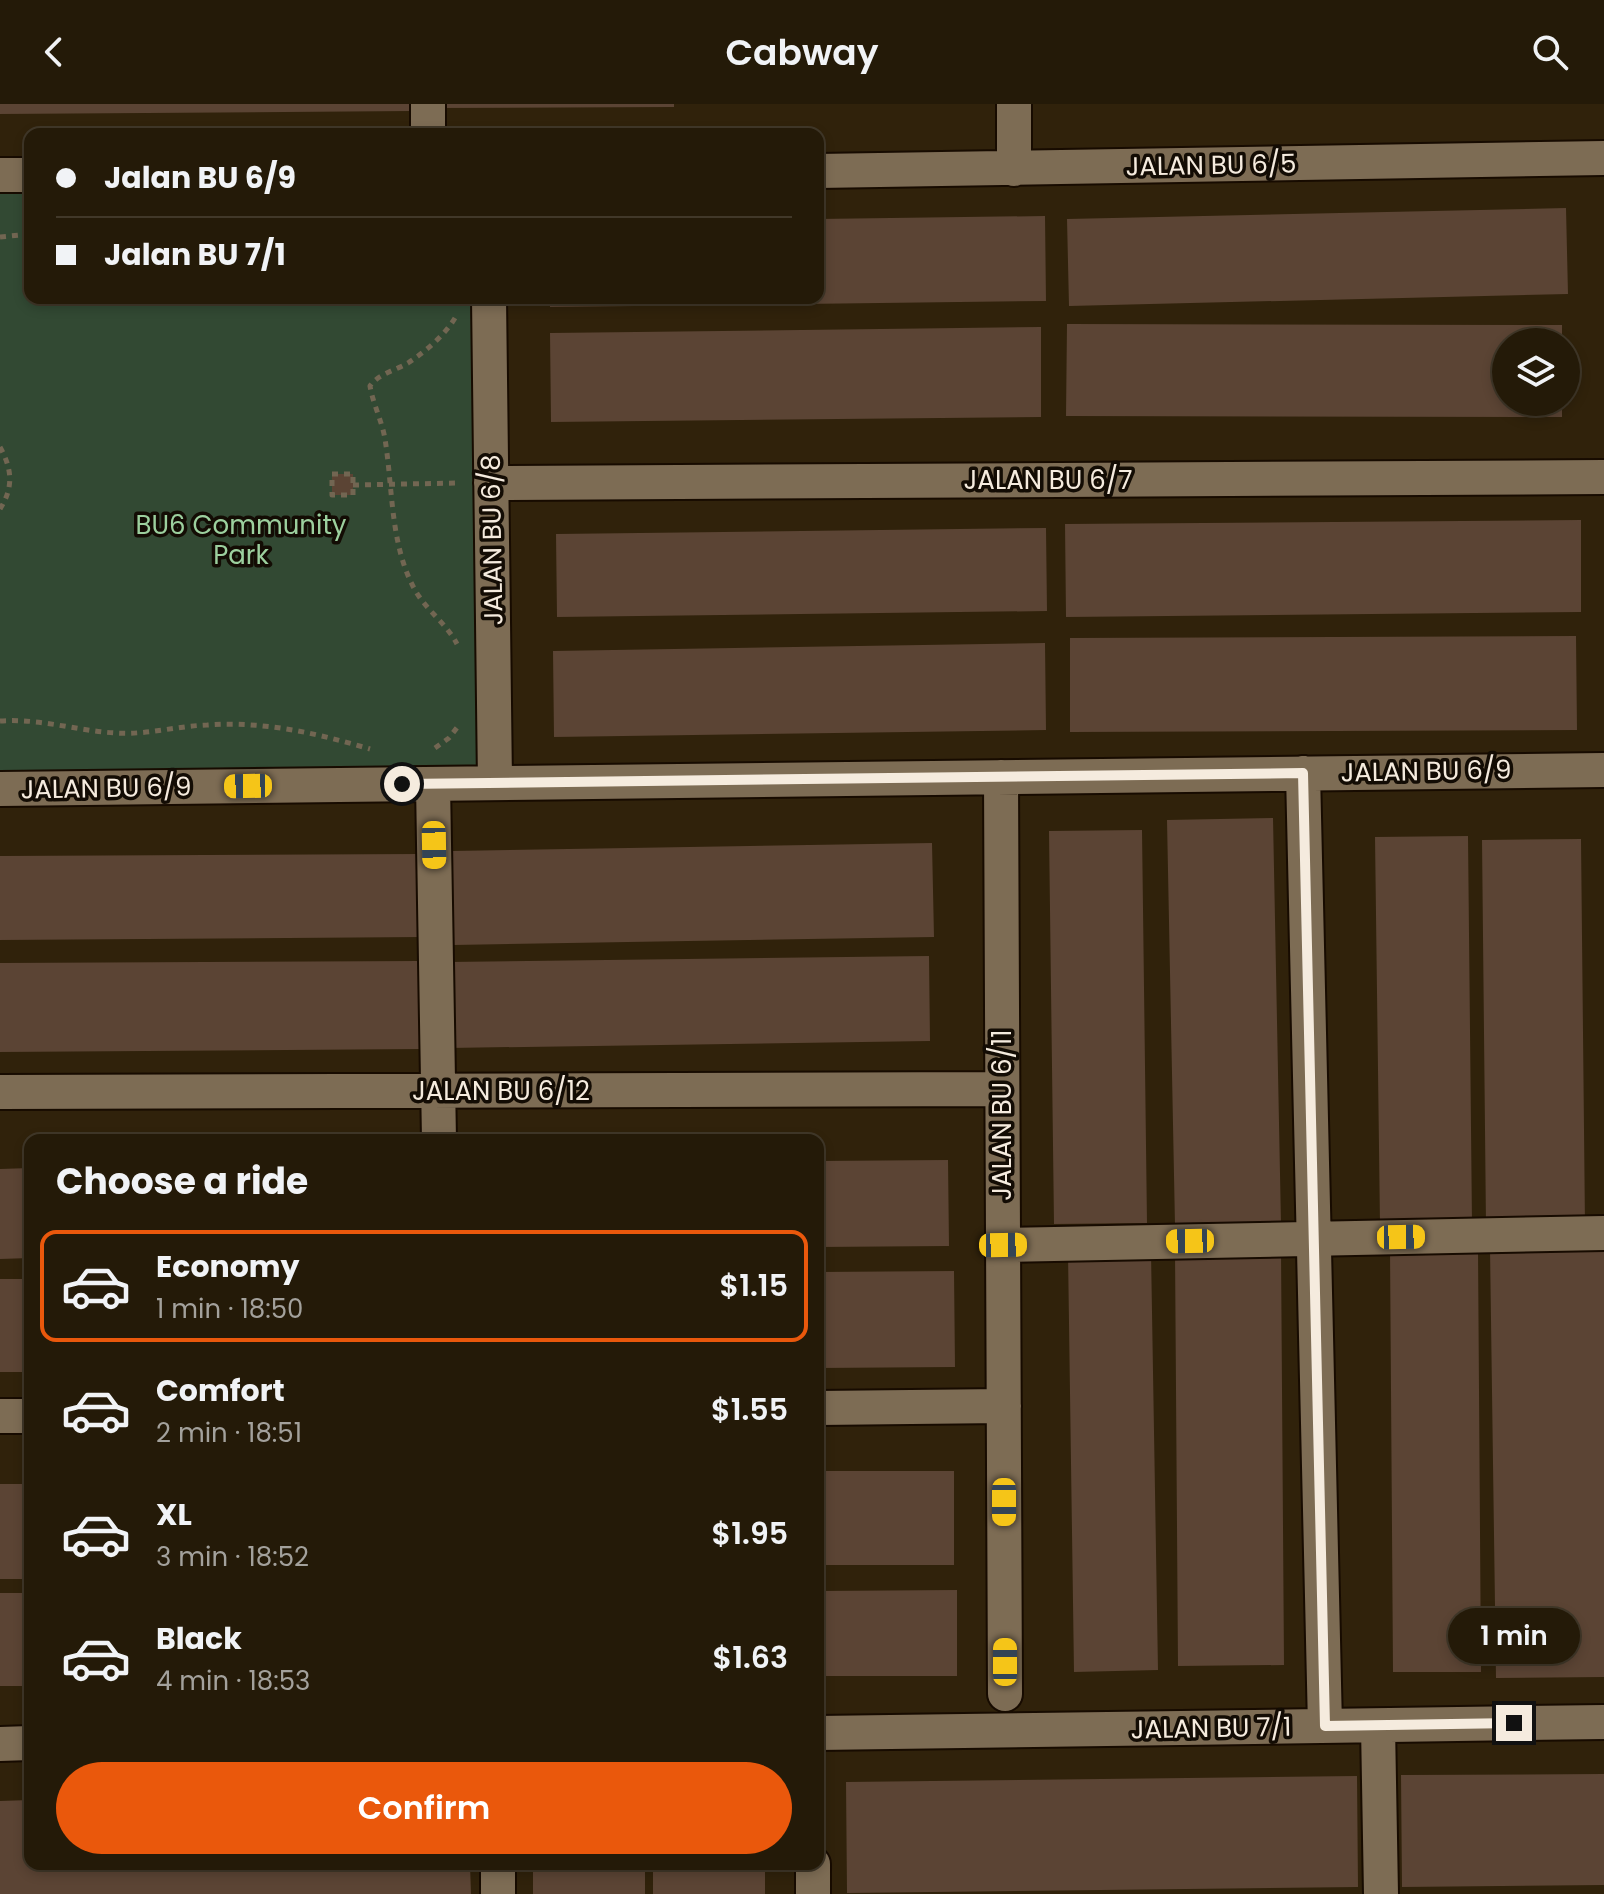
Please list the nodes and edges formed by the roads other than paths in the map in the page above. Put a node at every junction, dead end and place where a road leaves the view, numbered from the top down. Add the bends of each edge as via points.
1 (428, 104) edge
2 (1014, 104) edge
3 (428, 128) edge
4 (1604, 158) edge
5 (1014, 169) junction
6 (824, 171) edge
7 (0, 175) edge
8 (24, 175) edge
9 (474, 304) edge
10 (1604, 477) edge
11 (476, 483) junction
12 (427, 769) junction
13 (1604, 770) edge
14 (1303, 773) junction
15 (1001, 777) junction
16 (495, 783) junction
17 (0, 789) edge
18 (1002, 1089) junction
19 (438, 1091) junction
20 (0, 1092) edge
21 (439, 1134) edge
22 (1604, 1233) edge
23 (1314, 1239) junction
24 (1003, 1245) junction
25 (1004, 1406) junction
26 (824, 1408) edge
27 (0, 1416) edge
28 (24, 1416) edge
29 (1005, 1694) dead end
30 (1604, 1722) edge
31 (1325, 1726) junction
32 (1378, 1726) junction
33 (824, 1733) edge
34 (24, 1743) edge
35 (0, 1744) edge
36 (498, 1870) edge
37 (813, 1870) edge
38 (498, 1894) edge
39 (813, 1894) edge
40 (1381, 1894) edge

1 - 3 street
2 - 5 street
4 - 5 street, JALAN BU 6/5
5 - 6 street, JALAN BU 6/5
7 - 8 street
9 - 11 street, JALAN BU 6/8
10 - 11 street, JALAN BU 6/7
11 - 16 street, JALAN BU 6/8
12 - 16 street, JALAN BU 6/9
12 - 17 street, JALAN BU 6/9
12 - 19 street
13 - 14 street, JALAN BU 6/9
14 - 15 street, JALAN BU 6/9
14 - 23 street
15 - 16 street, JALAN BU 6/9
15 - 18 street, JALAN BU 6/11
18 - 19 street, JALAN BU 6/12
18 - 24 street, JALAN BU 6/11
19 - 20 street, JALAN BU 6/12
19 - 21 street
22 - 23 street
23 - 24 street
23 - 31 street
24 - 25 street, JALAN BU 6/11
25 - 26 street
25 - 29 street, JALAN BU 6/11
27 - 28 street
30 - 32 street, JALAN BU 7/1
31 - 32 street, JALAN BU 7/1
31 - 33 street, JALAN BU 7/1
32 - 40 street
34 - 35 street
36 - 38 street
37 - 39 street

